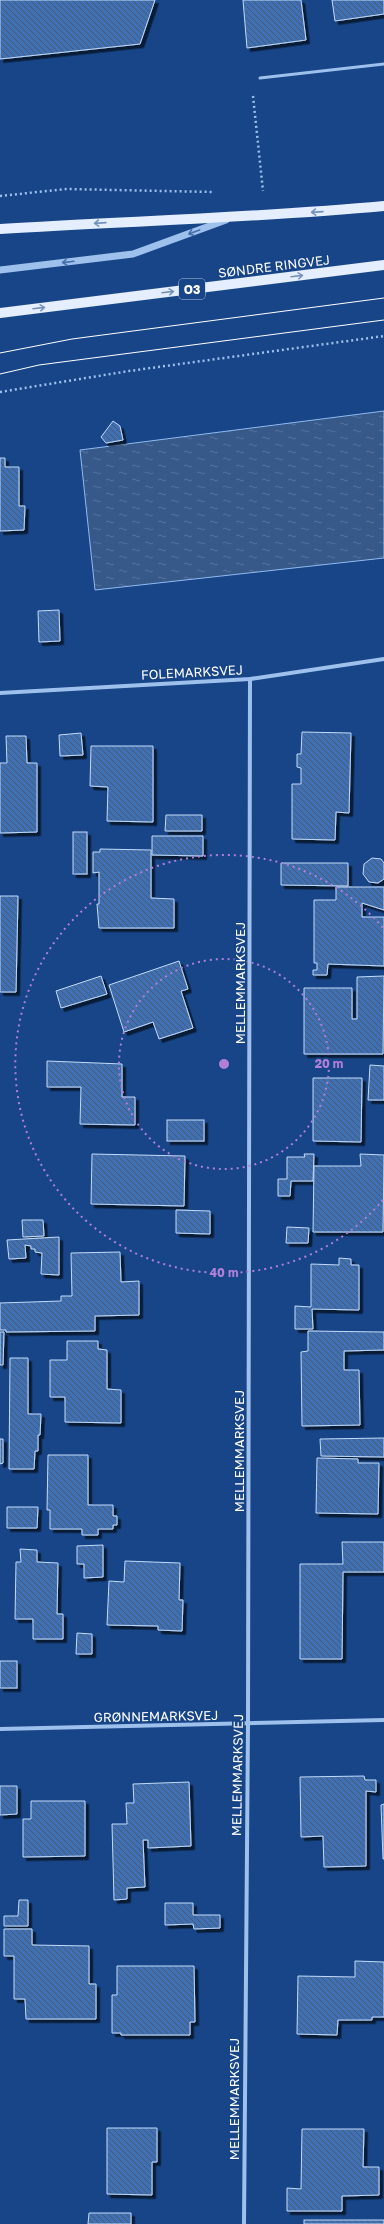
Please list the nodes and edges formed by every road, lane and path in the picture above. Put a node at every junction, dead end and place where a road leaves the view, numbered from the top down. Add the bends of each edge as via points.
1 (384, 64) edge
2 (260, 78) joint
3 (216, 192) dead end
4 (256, 193) dead end
5 (0, 196) edge
6 (384, 206) edge
7 (230, 218) junction
8 (0, 229) edge
9 (384, 265) edge
10 (0, 270) edge
11 (0, 313) edge
12 (384, 336) edge
13 (0, 392) edge
14 (384, 659) edge
15 (250, 679) junction
16 (0, 693) edge
17 (384, 1720) edge
18 (248, 1724) junction
19 (0, 1729) edge
20 (244, 2224) edge

1 - 2 lane
2 - 4 path via 253,94 264,193
3 - 5 path via 66,189
6 -> 7 main road
7 -> 8 main road via 138,220
7 -> 10 street via 132,254
11 -> 9 main road, SØNDRE RINGVEJ / O3
12 - 13 path via 129,371
14 - 15 street, FOLEMARKSVEJ
15 - 16 street, FOLEMARKSVEJ
15 - 18 street, MELLEMMARKSVEJ
17 - 18 street, GRØNNEMARKSVEJ
18 - 19 street, GRØNNEMARKSVEJ
18 - 20 street, MELLEMMARKSVEJ

